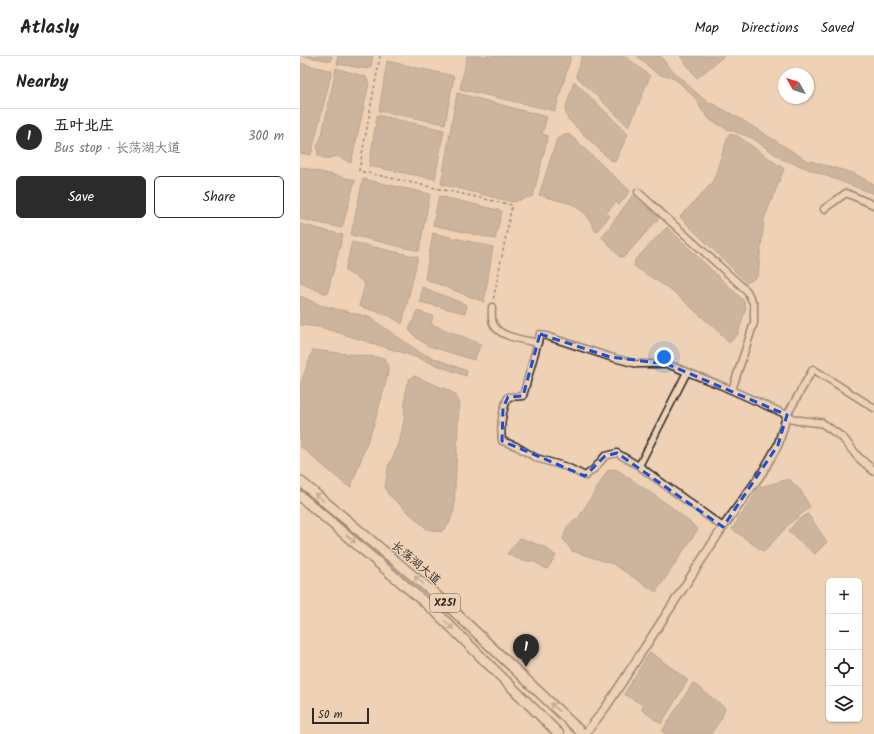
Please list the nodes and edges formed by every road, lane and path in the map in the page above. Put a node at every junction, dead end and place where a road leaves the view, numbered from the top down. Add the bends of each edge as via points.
1 (380, 56) edge
2 (638, 192) dead end
3 (874, 204) edge
4 (824, 209) dead end
5 (492, 307) joint
6 (538, 343) junction
7 (687, 372) junction
8 (732, 390) junction
9 (874, 408) edge
10 (786, 415) junction
11 (639, 466) junction
12 (874, 471) edge
13 (300, 481) edge
14 (300, 496) edge
15 (723, 527) junction
16 (559, 734) edge
17 (584, 734) edge

1 - 5 path via 359,171 512,205
2 - 8 street via 747,291 754,305 754,322
3 - 4 street via 846,193
5 - 6 street via 492,322 497,330
6 - 7 street via 540,334 610,358 637,364 667,364
6 - 11 street via 523,396 508,396 503,408 500,430 502,442 516,446 536,458 567,466 585,476 605,456 617,452
7 - 8 street
7 - 11 street
8 - 10 street
9 - 10 street via 813,369
10 - 12 street via 795,420 822,423 844,438 858,457
10 - 15 street via 778,445 762,473
11 - 15 street
17 -> 13 main road, 长荡湖大道 / X251 via 442,600
14 -> 16 main road, 长荡湖大道 / X251 via 436,612
15 - 17 street via 606,707

